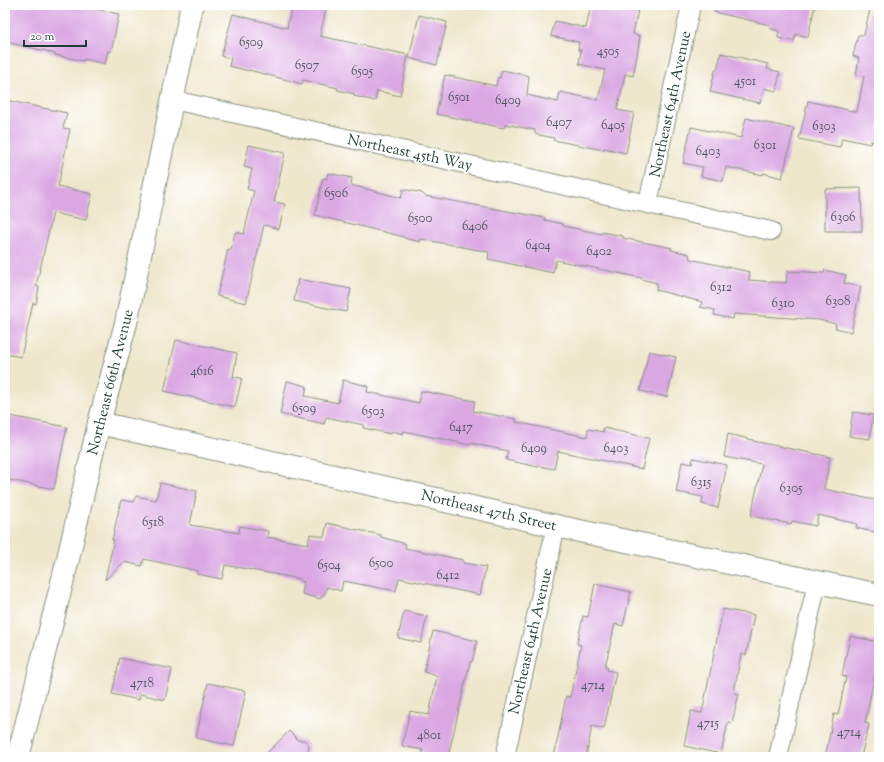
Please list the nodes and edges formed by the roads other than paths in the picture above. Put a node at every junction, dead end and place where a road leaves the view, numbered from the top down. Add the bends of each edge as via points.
1 (192, 5) edge
2 (691, 5) edge
3 (173, 100) junction
4 (648, 203) junction
5 (771, 231) dead end
6 (99, 423) junction
7 (556, 526) junction
8 (817, 582) junction
9 (879, 595) edge
10 (18, 757) edge
11 (504, 757) edge
12 (778, 757) edge

1 - 3 street, Northeast 66th Avenue
2 - 4 street, Northeast 64th Avenue
3 - 4 street, Northeast 45th Way
3 - 6 street, Northeast 66th Avenue via 126,323
4 - 5 street, Northeast 45th Way
6 - 7 street, Northeast 47th Street
6 - 10 street, Northeast 66th Avenue
7 - 8 street, Northeast 47th Street
7 - 11 street, Northeast 64th Avenue
8 - 9 street, Northeast 47th Street
8 - 12 street

